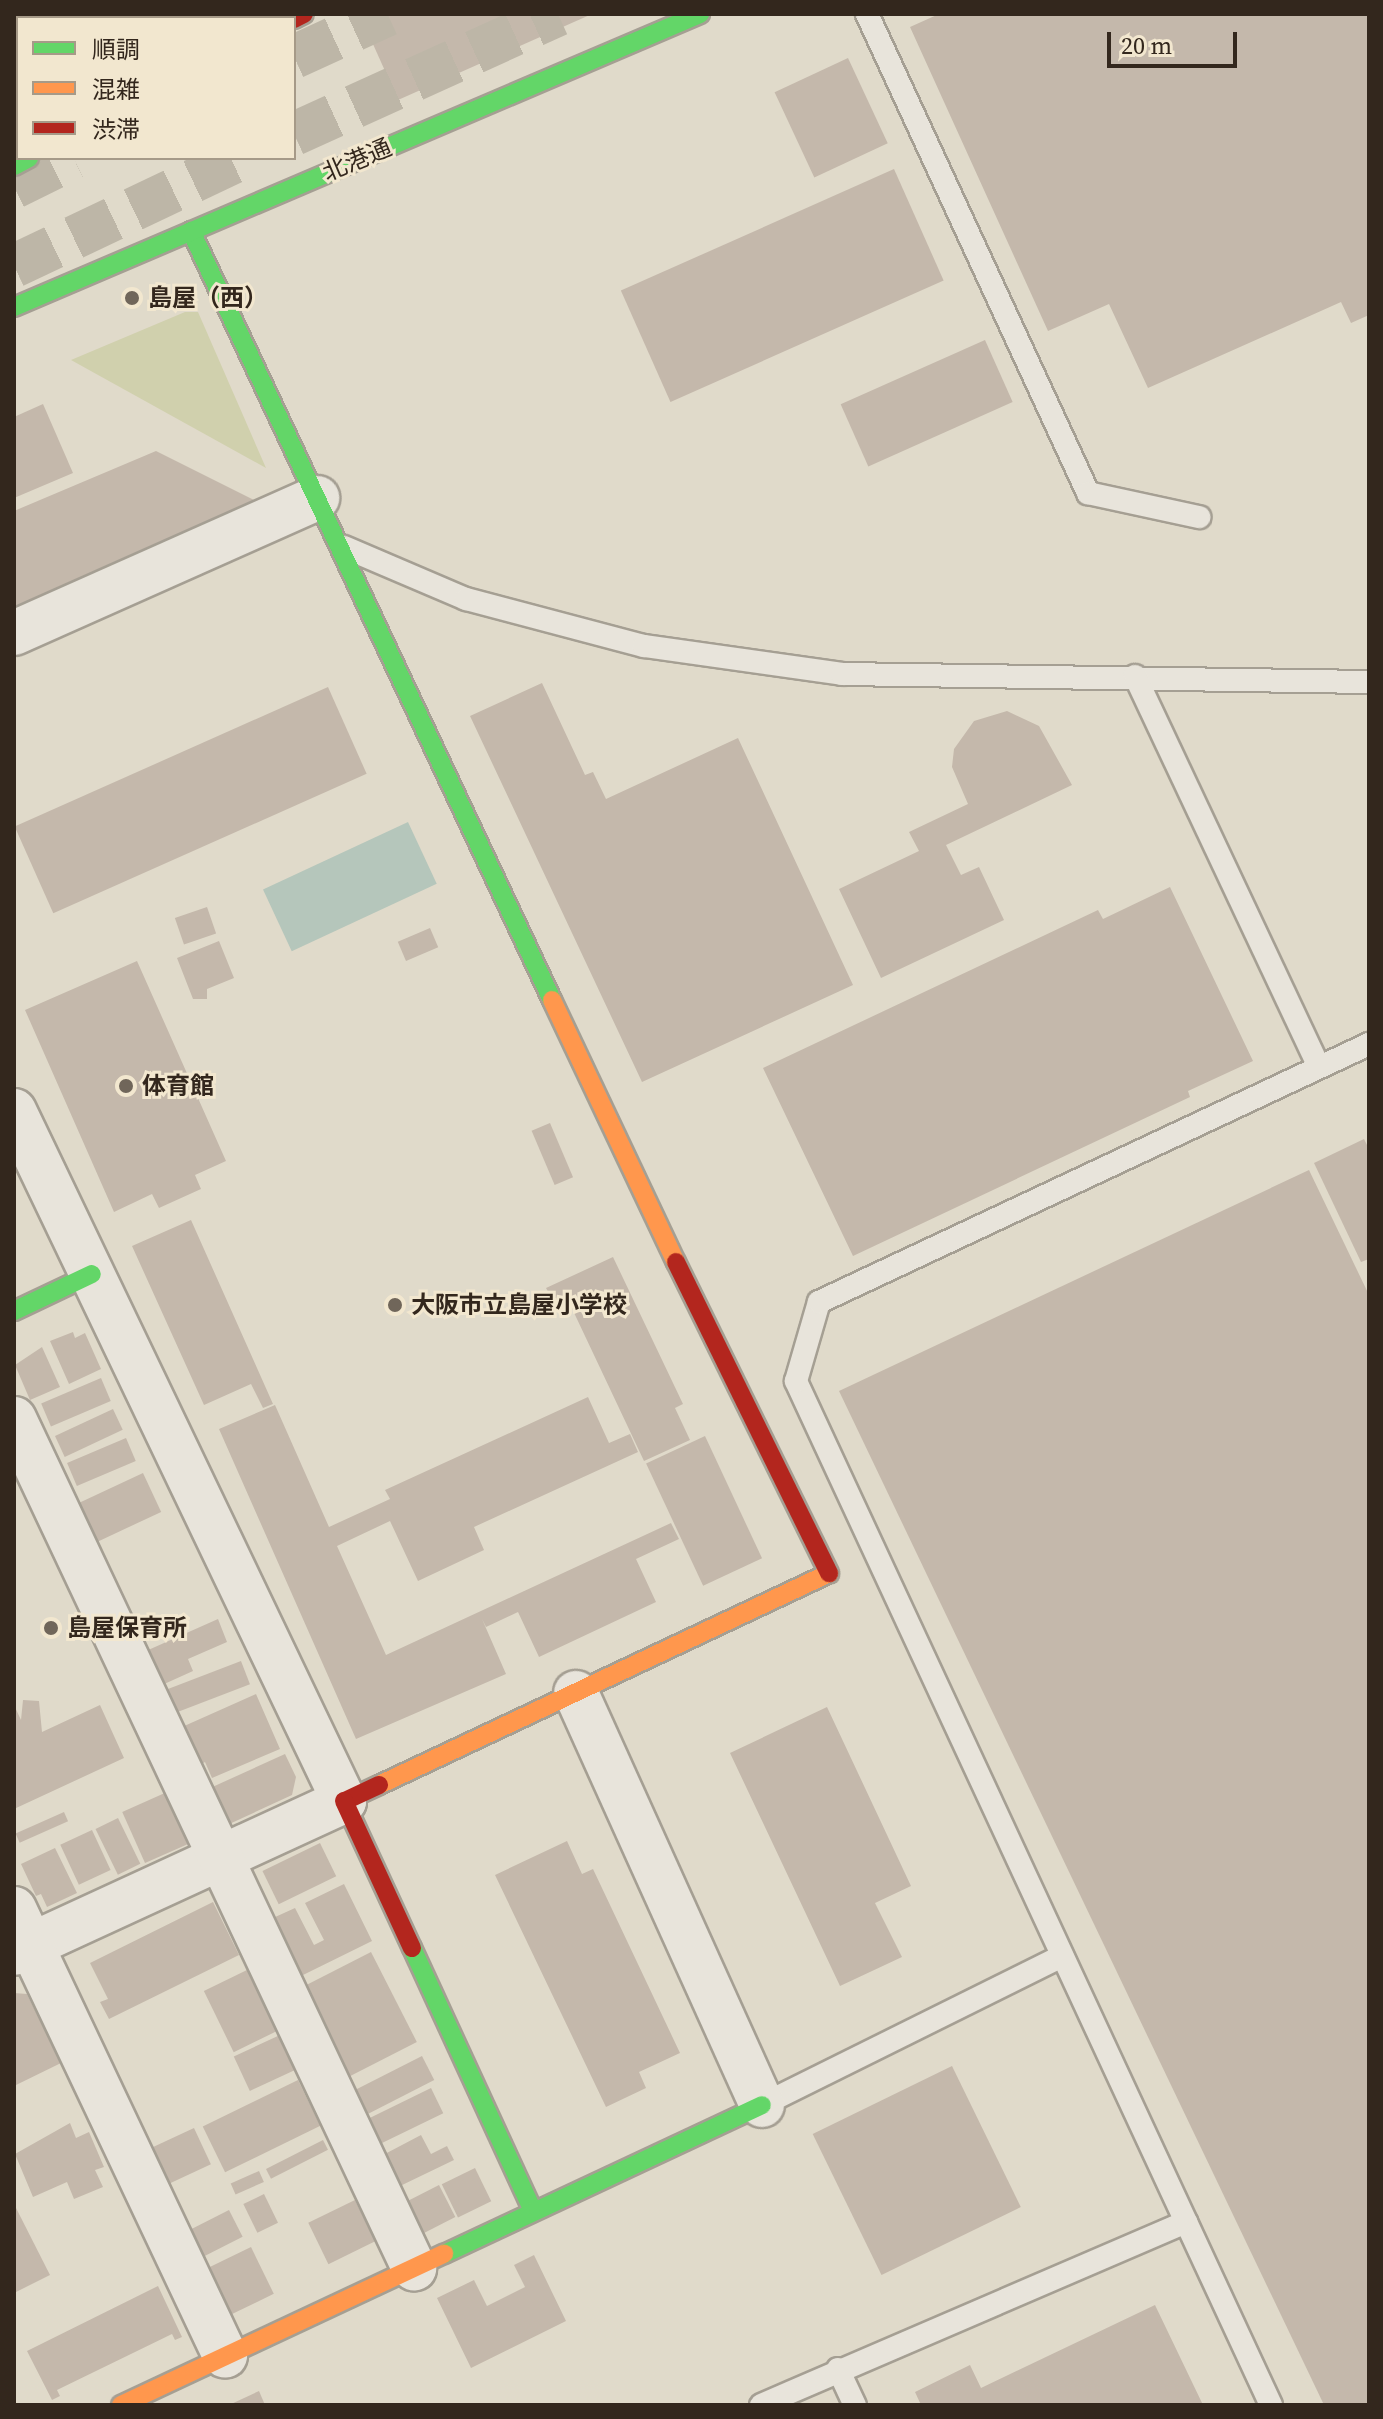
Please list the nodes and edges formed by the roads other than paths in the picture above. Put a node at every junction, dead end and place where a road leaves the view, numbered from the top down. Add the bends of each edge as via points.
1 (700, 14) edge
2 (867, 14) edge
3 (191, 231) junction
4 (14, 307) edge
5 (317, 498) junction
6 (1199, 517) dead end
7 (339, 545) junction
8 (14, 633) edge
9 (1135, 676) junction
10 (1369, 682) edge
11 (1369, 1044) edge
12 (1319, 1067) junction
13 (14, 1111) edge
14 (92, 1274) junction
15 (14, 1311) edge
16 (14, 1419) edge
17 (576, 1693) junction
18 (344, 1801) junction
19 (223, 1857) junction
20 (19, 1936) edge
21 (1062, 1956) junction
22 (762, 2105) junction
23 (533, 2211) junction
24 (1186, 2222) junction
25 (414, 2268) junction
26 (225, 2356) junction
27 (838, 2369) junction
28 (121, 2405) edge
29 (761, 2405) edge
30 (855, 2405) edge
31 (1271, 2405) edge

1 - 3 street, 北港通
2 - 6 lane via 1088,493
3 - 4 street, 北港通
3 - 5 street
5 - 7 street
5 - 8 street
7 - 9 lane via 466,599 644,646 842,674
7 - 17 street via 677,1265 830,1575
9 - 10 lane
9 - 12 lane
11 - 12 lane
12 - 21 lane via 819,1302 811,1328 796,1381
13 - 14 street
14 - 15 street
14 - 18 street
16 - 19 street
17 - 18 street
17 - 22 street
18 - 19 street
18 - 23 street
19 - 20 street
19 - 25 street
20 - 26 street
21 - 22 lane
21 - 24 lane
22 - 23 street
23 - 25 street
24 - 27 lane
24 - 31 lane
25 - 26 street
26 - 28 street
27 - 29 lane
27 - 30 lane

